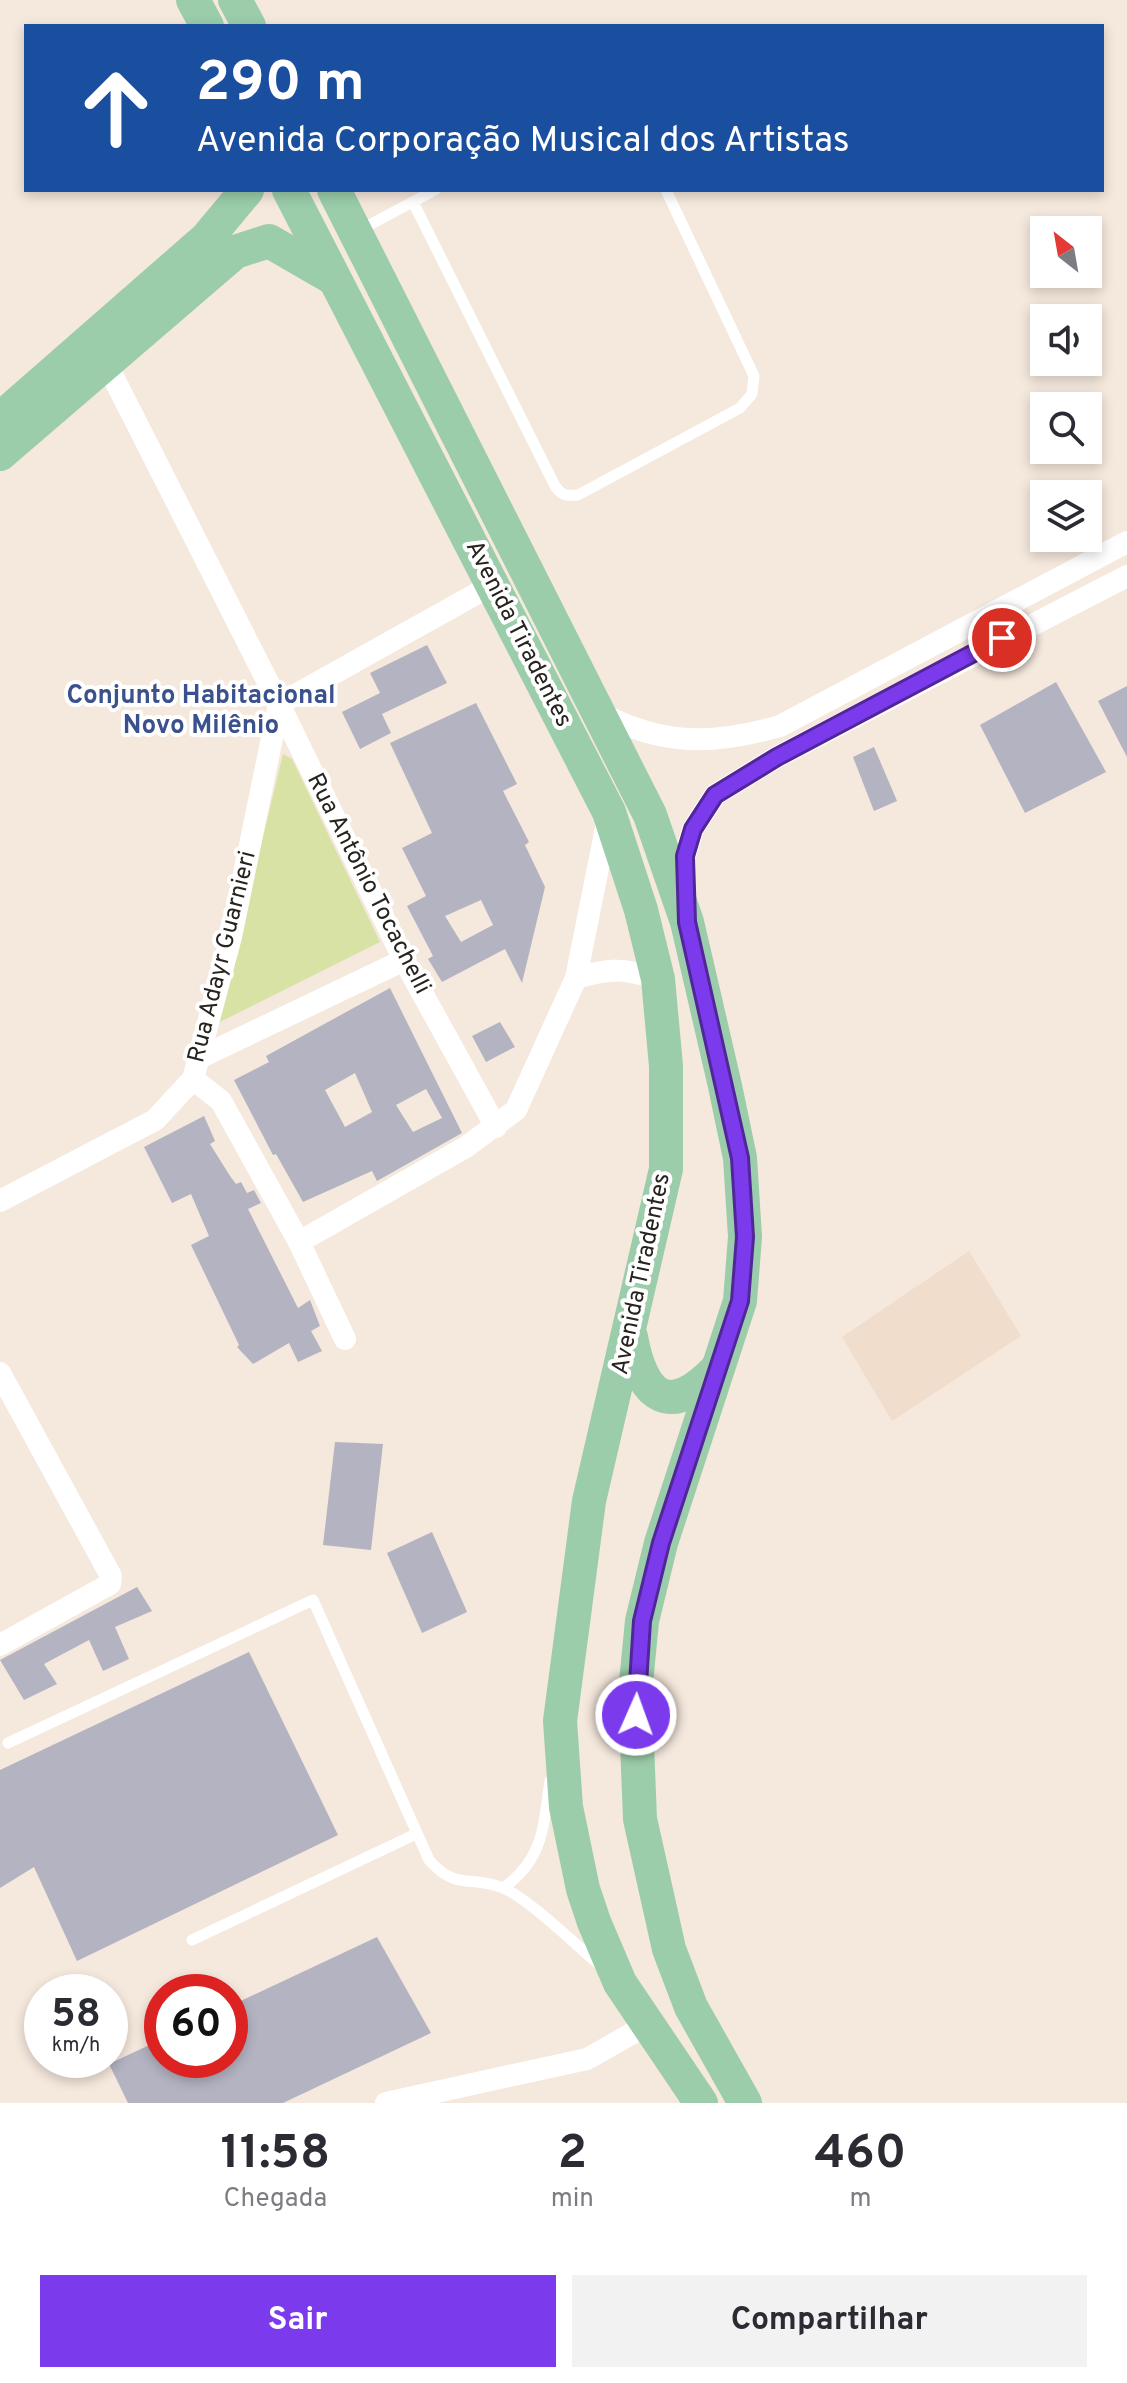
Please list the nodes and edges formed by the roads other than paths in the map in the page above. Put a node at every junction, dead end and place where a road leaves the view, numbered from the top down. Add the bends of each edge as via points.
1 (193, 0) edge
2 (235, 0) edge
3 (206, 24) edge
4 (248, 24) edge
5 (247, 192) edge
6 (249, 192) edge
7 (290, 192) edge
8 (335, 192) edge
9 (431, 192) edge
10 (667, 192) edge
11 (413, 202) junction
12 (356, 232) junction
13 (269, 241) junction
14 (333, 278) junction
15 (99, 350) junction
16 (0, 419) edge
17 (0, 454) edge
18 (1127, 542) edge
19 (1127, 576) edge
20 (492, 585) junction
21 (279, 704) junction
22 (600, 713) junction
23 (763, 731) junction
24 (777, 757) junction
25 (609, 812) junction
26 (687, 922) junction
27 (404, 960) junction
28 (576, 978) junction
29 (658, 979) junction
30 (201, 1057) junction
31 (193, 1079) junction
32 (496, 1127) junction
33 (0, 1201) edge
34 (299, 1242) junction
35 (631, 1332) junction
36 (345, 1339) dead end
37 (717, 1368) junction
38 (0, 1373) edge
39 (0, 1645) edge
40 (560, 1721) junction
41 (8, 1743) dead end
42 (416, 1834) junction
43 (503, 1888) junction
44 (192, 1940) dead end
45 (620, 1983) junction
46 (647, 2025) junction
47 (386, 2103) edge
48 (701, 2103) edge
49 (745, 2103) edge

1 - 3 main road
2 - 4 main road
5 - 15 main road
6 - 13 main road via 251,210
7 - 14 main road, Avenida Tiradentes
8 - 12 main road, Avenida Tiradentes
9 - 11 lane
10 - 11 lane via 755,386 740,408 568,496 555,486
11 - 12 lane
12 - 22 main road, Avenida Tiradentes
13 - 14 main road
13 - 15 main road via 235,252
14 - 20 main road, Avenida Tiradentes
15 - 16 main road
15 - 17 main road
15 - 21 street, Rua Antônio Tocachelli
18 - 23 street
19 - 24 street
20 - 21 street
20 - 25 main road, Avenida Tiradentes
21 - 27 street, Rua Antônio Tocachelli
21 - 30 street, Rua Adayr Guarnieri
22 - 23 street via 675,740 727,739
22 - 26 main road, Avenida Tiradentes via 650,815
23 - 24 street
24 - 26 street via 715,795 693,829 685,856
25 - 28 street
25 - 29 main road, Avenida Tiradentes
26 - 37 main road, Avenida Tiradentes via 740,1158 740,1301
27 - 30 street
27 - 32 street, Rua Antônio Tocachelli
28 - 29 street via 618,969
28 - 32 street via 516,1110
29 - 35 main road, Avenida Tiradentes via 666,1066 666,1169
30 - 31 street, Rua Adayr Guarnieri
31 - 33 street, Rua Adayr Guarnieri via 155,1120
31 - 34 street via 221,1101
32 - 34 street
34 - 36 street
35 - 37 main road via 642,1378 665,1396 681,1398 696,1391
35 - 40 main road, Avenida Tiradentes via 589,1501
37 - 49 main road, Avenida Tiradentes via 642,1621 636,1719 640,1819 662,1920 691,2007
38 - 39 street via 111,1576 110,1584
40 - 43 lane via 537,1852
40 - 45 main road, Avenida Tiradentes via 576,1860
41 - 42 lane via 313,1600
42 - 43 lane via 441,1874 457,1882
42 - 44 lane
43 - 45 lane
45 - 46 main road, Avenida Tiradentes
46 - 47 street via 587,2059
46 - 48 main road, Avenida Tiradentes

